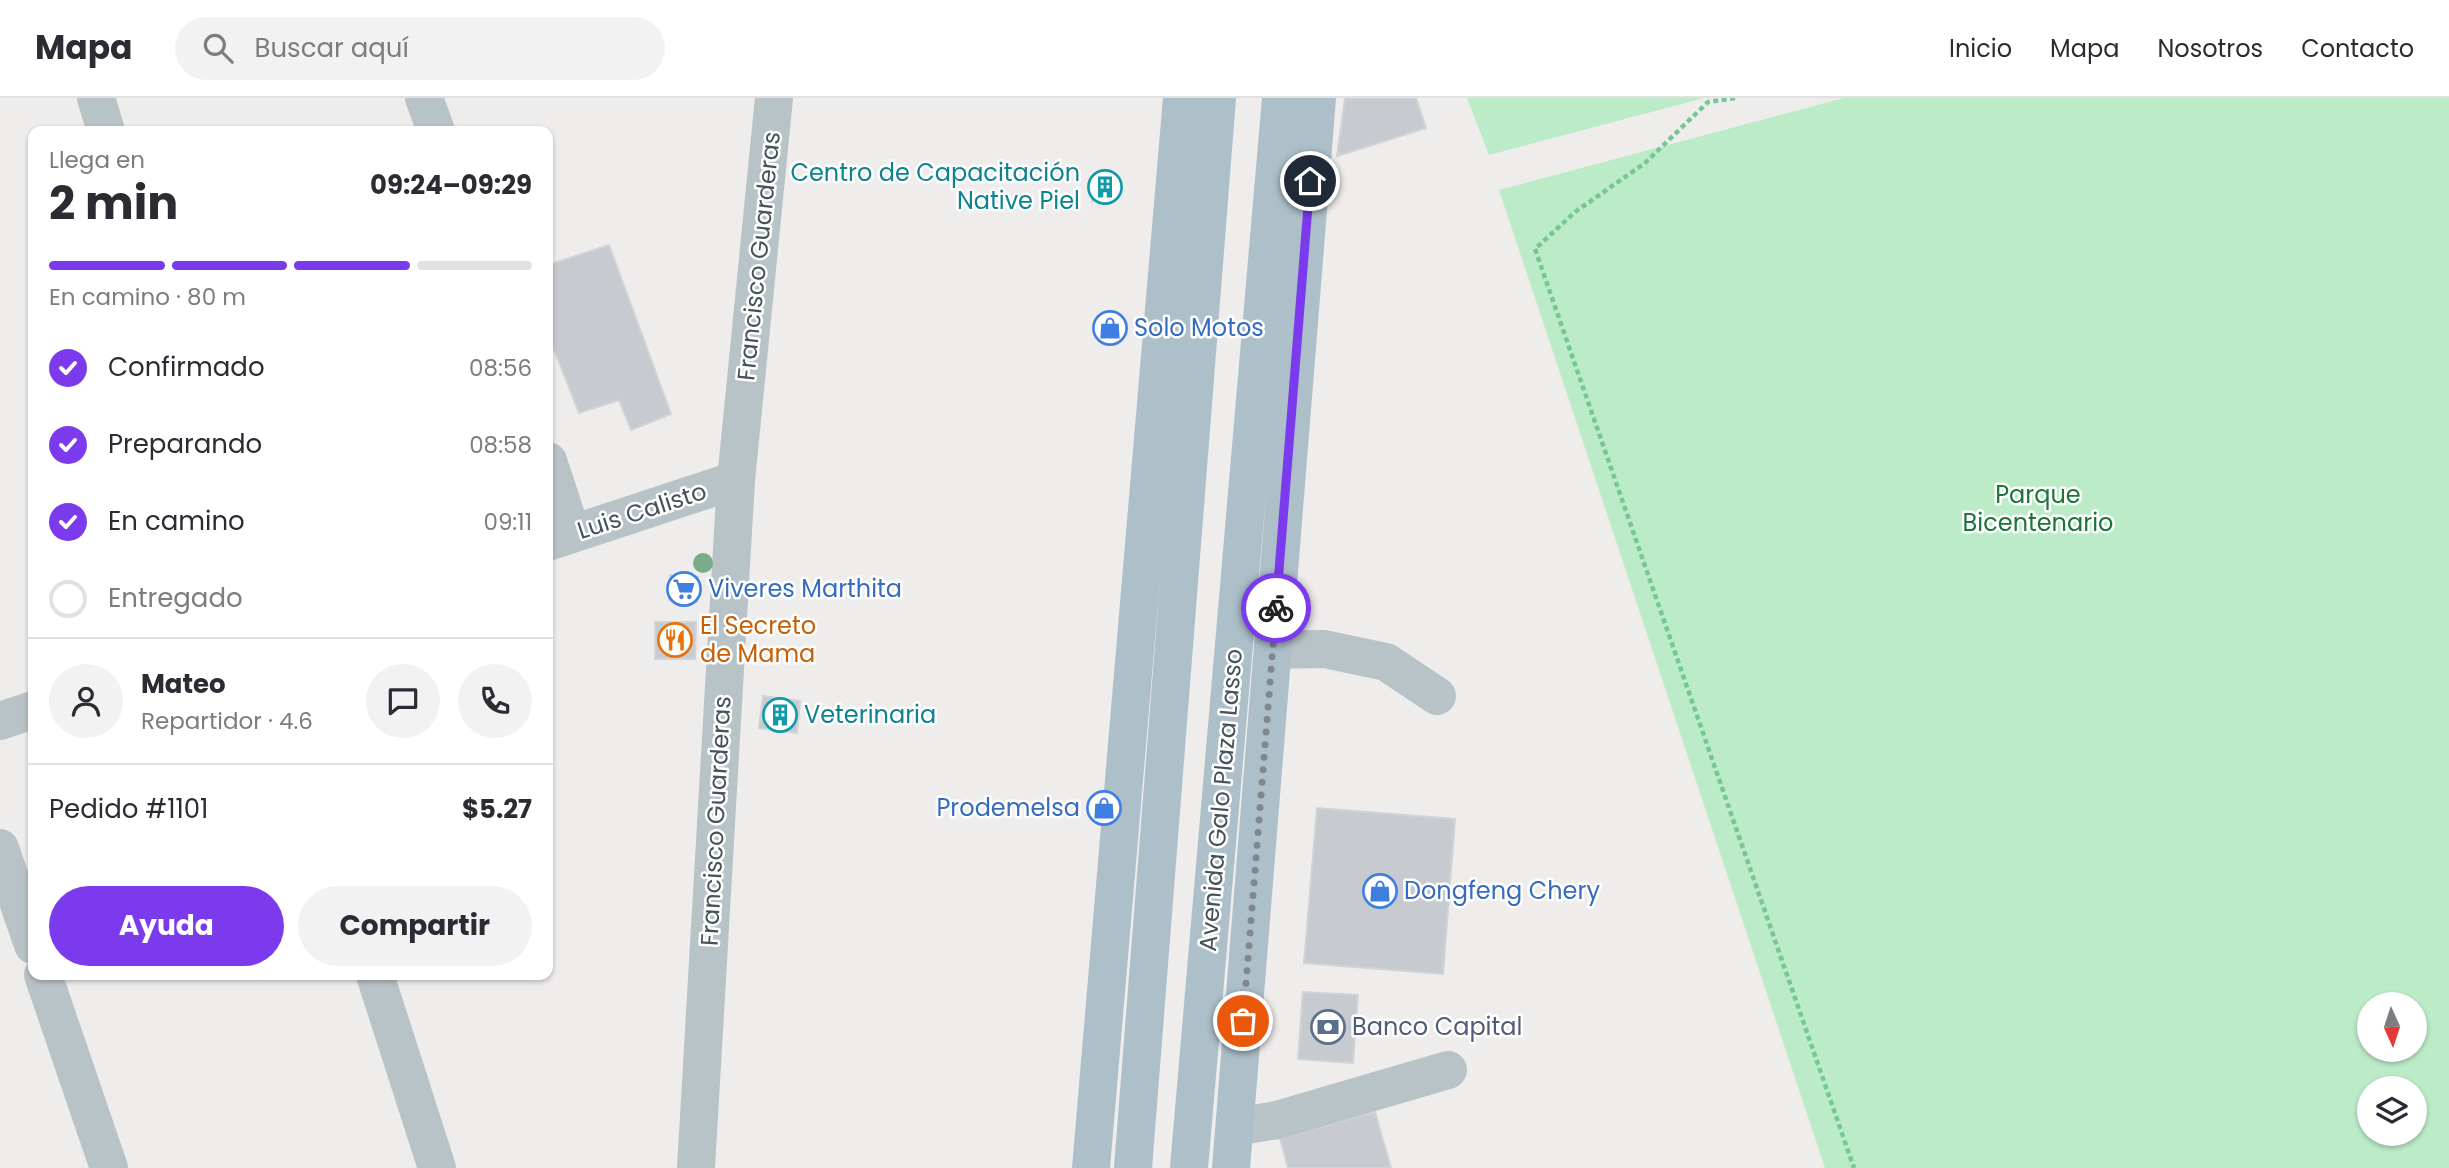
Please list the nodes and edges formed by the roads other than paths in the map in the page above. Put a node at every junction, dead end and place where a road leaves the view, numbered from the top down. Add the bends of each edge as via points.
1 (96, 98) edge
2 (425, 98) edge
3 (774, 98) edge
4 (1182, 98) edge
5 (1217, 98) edge
6 (1281, 98) edge
7 (1317, 98) edge
8 (104, 126) edge
9 (434, 126) edge
10 (737, 480) junction
11 (553, 493) edge
12 (560, 538) edge
13 (1273, 650) junction
14 (1437, 696) dead end
15 (28, 712) edge
16 (0, 722) edge
17 (0, 848) edge
18 (28, 931) edge
19 (45, 980) edge
20 (377, 980) edge
21 (1448, 1070) dead end
22 (1235, 1127) junction
23 (109, 1168) edge
24 (437, 1168) edge
25 (696, 1168) edge
26 (1091, 1168) edge
27 (1133, 1168) edge
28 (1189, 1168) edge
29 (1231, 1168) edge

1 - 8 street
2 - 9 street
3 - 10 street, Francisco Guarderas
4 - 26 main road
5 - 27 main road
6 - 28 main road, Avenida Galo Plaza Lasso
7 - 13 main road, Avenida Galo Plaza Lasso
10 - 12 street, Luis Calisto
10 - 25 street, Francisco Guarderas
11 - 12 street
13 - 14 street via 1324,649 1386,662
13 - 22 main road, Avenida Galo Plaza Lasso
15 - 16 street
17 - 18 street
19 - 23 street
20 - 24 street
21 - 22 street via 1276,1120
22 - 29 main road, Avenida Galo Plaza Lasso

